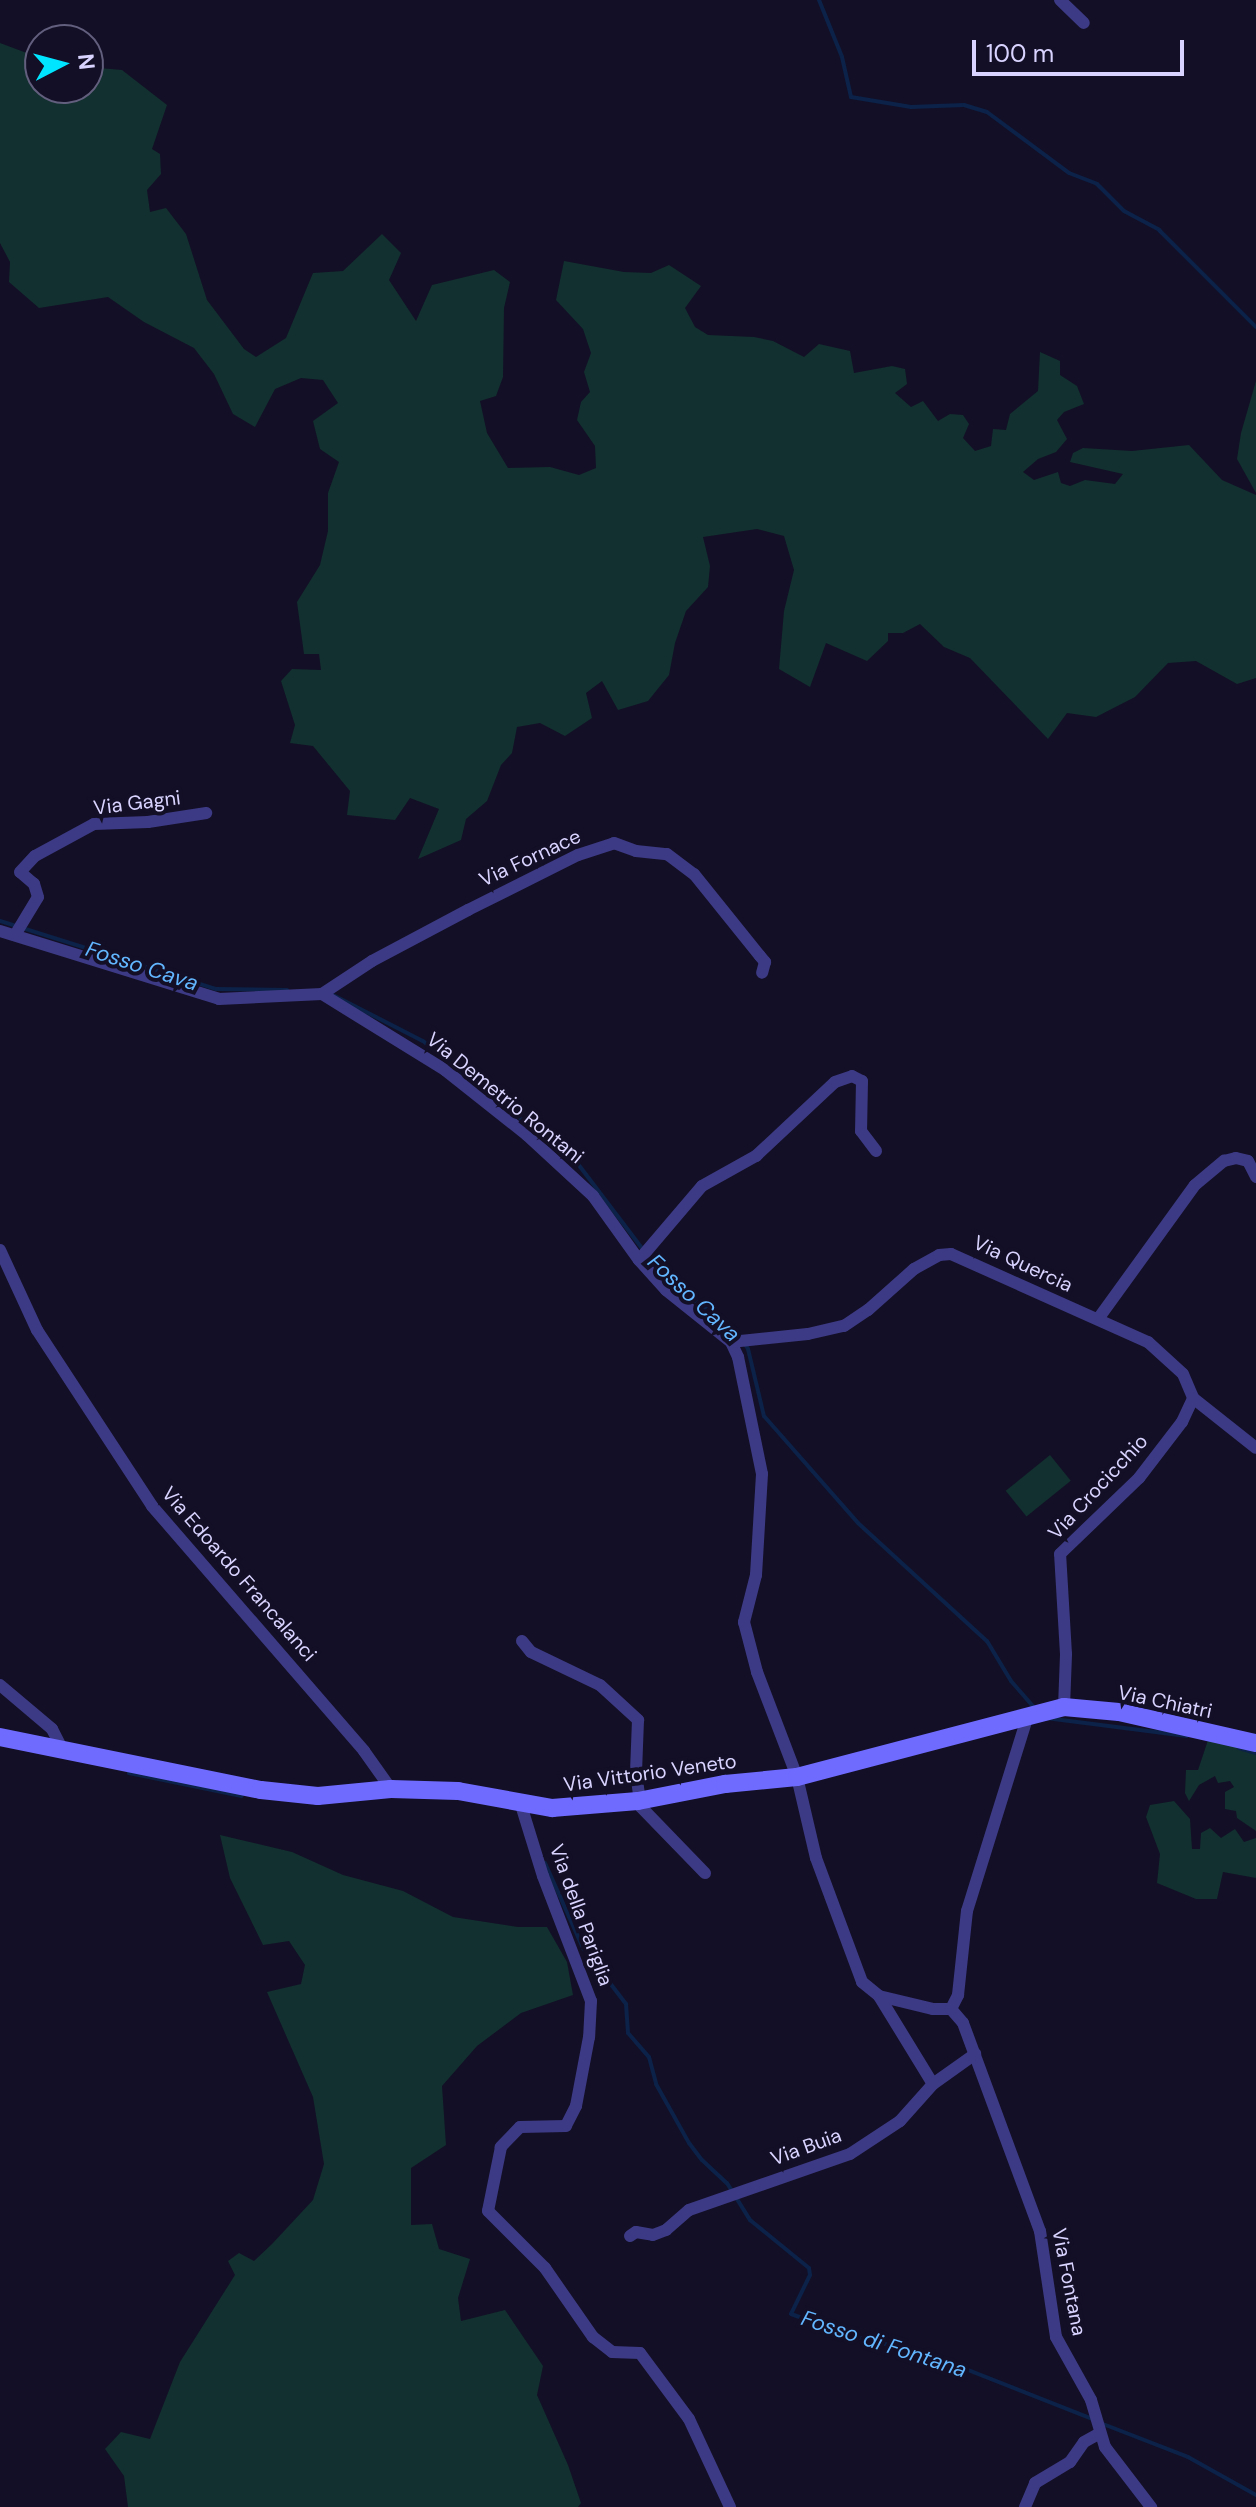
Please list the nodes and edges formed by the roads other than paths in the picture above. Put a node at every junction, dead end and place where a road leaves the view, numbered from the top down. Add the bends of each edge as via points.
1 (1060, 0) edge
2 (1084, 23) dead end
3 (206, 813) dead end
4 (18, 927) junction
5 (0, 931) edge
6 (762, 973) dead end
7 (325, 992) junction
8 (876, 1151) dead end
9 (1256, 1177) edge
10 (0, 1250) edge
11 (640, 1259) junction
12 (1098, 1319) junction
13 (734, 1342) junction
14 (1193, 1398) junction
15 (1256, 1448) edge
16 (522, 1641) dead end
17 (0, 1685) edge
18 (1043, 1713) junction
19 (0, 1737) edge
20 (1256, 1743) edge
21 (63, 1751) junction
22 (797, 1777) junction
23 (391, 1789) junction
24 (638, 1801) junction
25 (521, 1805) junction
26 (705, 1873) dead end
27 (879, 1996) junction
28 (951, 2009) junction
29 (975, 2054) junction
30 (933, 2084) junction
31 (630, 2236) dead end
32 (1099, 2431) junction
33 (730, 2507) edge
34 (1025, 2507) edge
35 (1151, 2507) edge

1 - 2 street
3 - 4 street, Via Gagni via 94,824 35,856 20,872 34,884 38,897
4 - 5 street
4 - 7 street via 219,999
6 - 7 street, Via Fornace via 765,962 694,874 667,854 614,843 578,855 468,910
7 - 11 street, Via Demetrio Rontani via 445,1070 527,1135 593,1196
8 - 11 street via 861,1131 862,1081 852,1076 835,1082 756,1156 702,1186
9 - 12 street via 1248,1161 1236,1158 1224,1161 1195,1185
10 - 23 street, Via Edoardo Francalanci via 37,1330 152,1506
11 - 13 street, Via Demetrio Rontani via 666,1290
12 - 13 street, Via Quercia via 951,1254 914,1269 844,1326
12 - 14 street, Via Quercia via 1148,1342 1183,1374
13 - 22 street via 762,1474 756,1575 744,1622
14 - 15 street
14 - 18 street, Via Crocicchio via 1182,1422 1139,1478 1060,1554 1066,1654
16 - 24 street via 531,1652 600,1685 638,1720
17 - 21 street via 52,1729
18 - 20 street, Via Chiatri via 1119,1712
18 - 22 street, Via Vittorio Veneto
18 - 28 street, Via Crocicchio via 967,1911 958,1995
19 - 21 street, Via Vittorio Veneto
21 - 23 street, Via Vittorio Veneto via 261,1790 318,1796
22 - 24 street, Via Vittorio Veneto
22 - 27 street via 816,1858 851,1954 862,1982
23 - 25 street, Via Vittorio Veneto via 458,1791
24 - 25 street, Via Vittorio Veneto via 580,1808
24 - 26 street
25 - 33 street, Via della Pariglia via 591,2001 589,2037 576,2106 566,2126 520,2127 501,2147 488,2211 545,2268 593,2337 612,2352 640,2353 689,2419
27 - 28 street
27 - 30 street
28 - 29 street, Via Fontana
29 - 30 street, Via Buia
29 - 32 street, Via Fontana via 1040,2231 1056,2337 1091,2400
30 - 31 street, Via Buia via 900,2121 850,2154 689,2210 653,2235
32 - 34 street via 1070,2462 1035,2483
32 - 35 street, Via Fontana via 1105,2447

